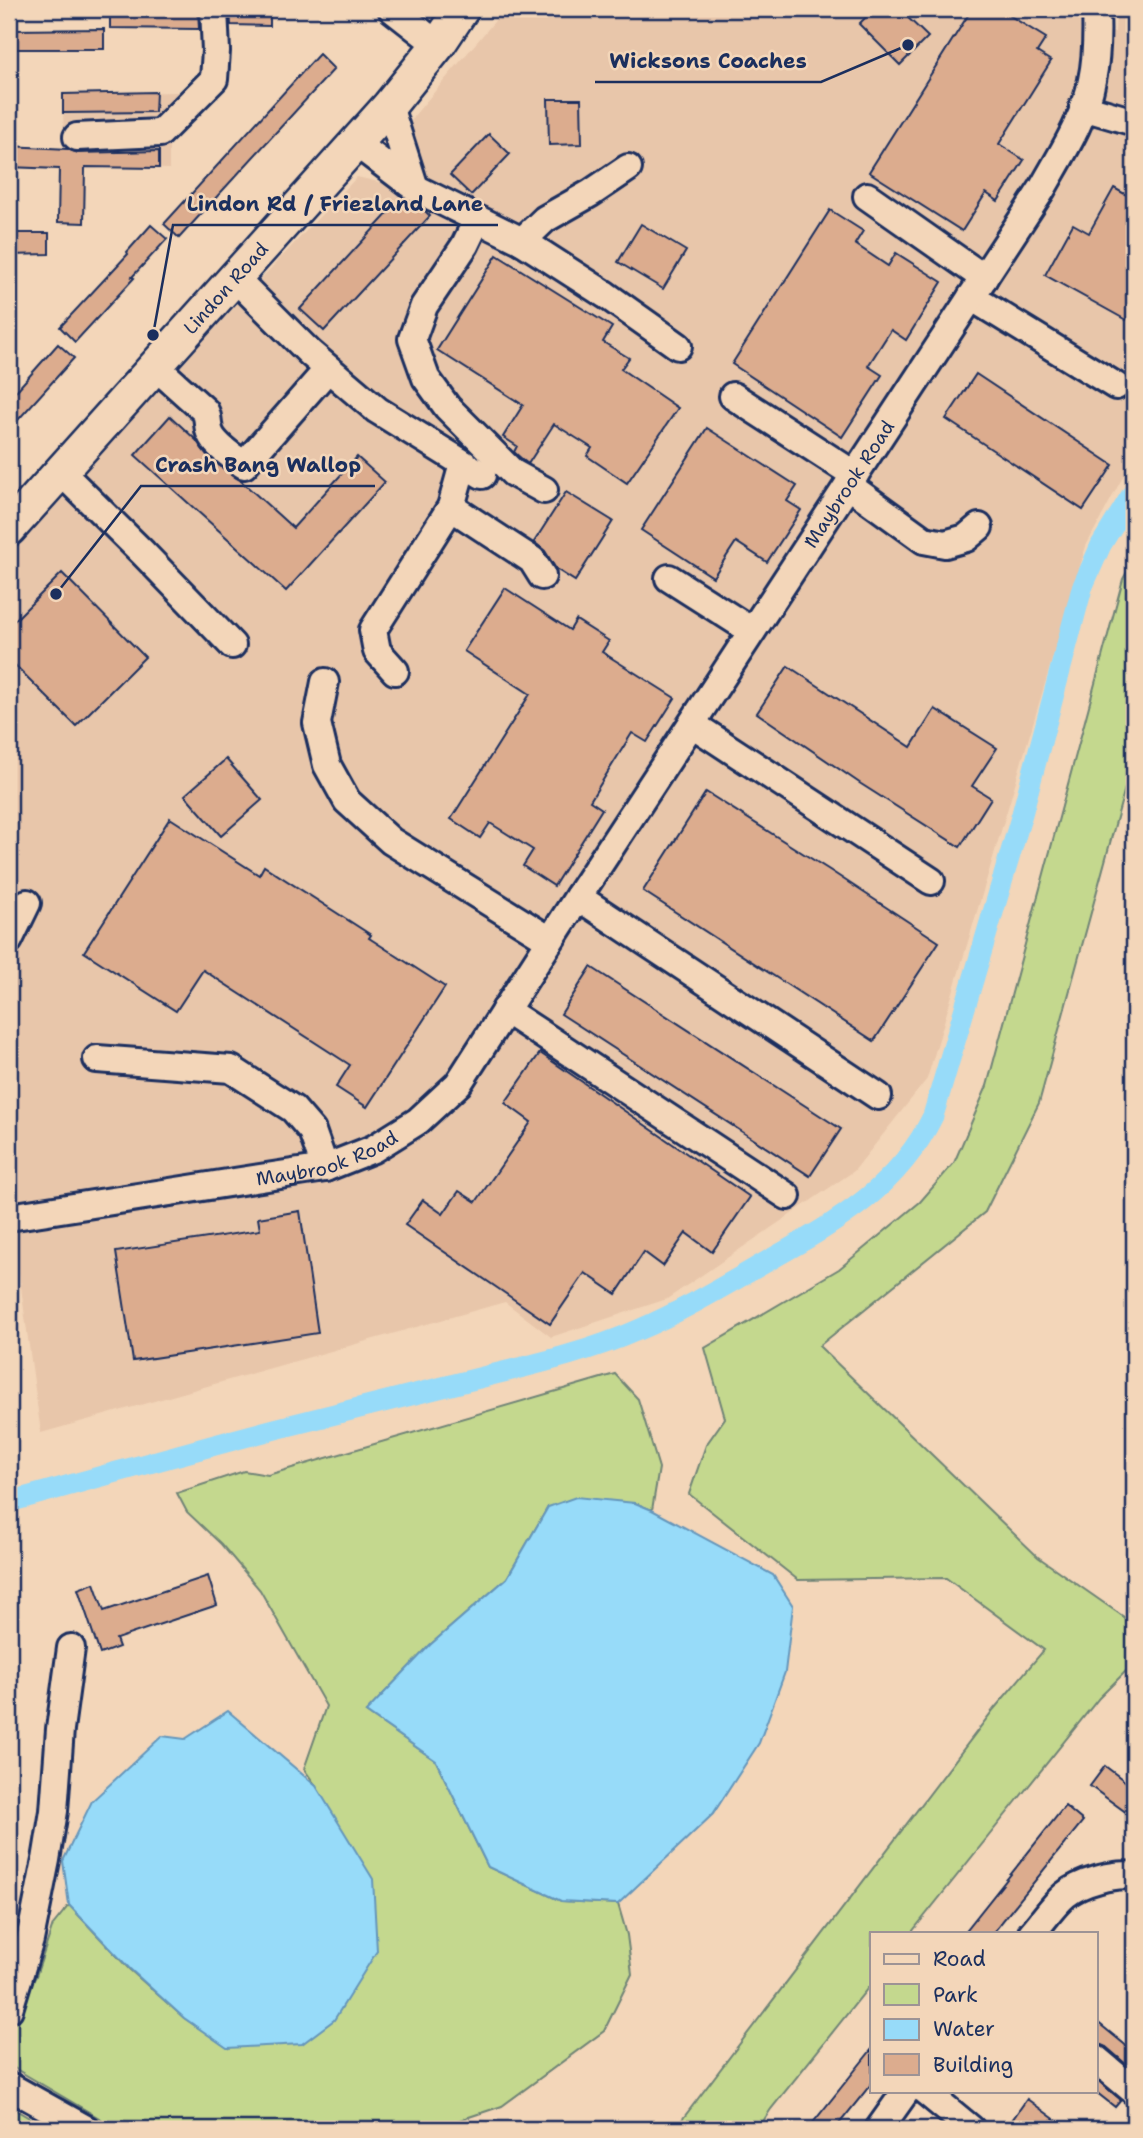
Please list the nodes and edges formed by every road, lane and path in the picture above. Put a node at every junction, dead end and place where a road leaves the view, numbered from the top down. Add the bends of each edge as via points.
1 (214, 9) edge
2 (392, 9) edge
3 (461, 9) edge
4 (1096, 9) edge
5 (438, 45) junction
6 (389, 106) junction
7 (1083, 107) junction
8 (1134, 122) edge
9 (77, 137) dead end
10 (356, 143) junction
11 (628, 167) dead end
12 (415, 188) junction
13 (867, 197) dead end
14 (477, 220) junction
15 (522, 241) junction
16 (235, 278) junction
17 (978, 287) junction
18 (678, 346) dead end
19 (155, 366) junction
20 (328, 369) junction
21 (1116, 386) dead end
22 (733, 396) dead end
23 (61, 472) junction
24 (851, 480) junction
25 (544, 490) dead end
26 (451, 507) junction
27 (979, 527) dead end
28 (9, 528) edge
29 (542, 576) dead end
30 (669, 578) dead end
31 (752, 631) junction
32 (232, 645) dead end
33 (395, 671) dead end
34 (325, 682) dead end
35 (692, 724) junction
36 (931, 881) dead end
37 (578, 897) junction
38 (27, 903) dead end
39 (9, 940) edge
40 (550, 940) junction
41 (505, 1010) junction
42 (97, 1059) dead end
43 (878, 1096) dead end
44 (325, 1168) junction
45 (787, 1196) dead end
46 (9, 1217) edge
47 (71, 1648) dead end
48 (1134, 1876) edge
49 (1033, 1932) edge
50 (9, 2009) edge
51 (1098, 2061) edge
52 (9, 2086) edge
53 (1134, 2091) edge
54 (905, 2092) edge
55 (926, 2092) edge
56 (86, 2129) edge
57 (879, 2129) edge
58 (971, 2129) edge

1 - 9 street via 214,79 160,133
2 - 5 street
3 - 5 main road, Lindon Road
4 - 7 street, Maybrook Road via 1092,81
5 - 6 main road, Lindon Road
6 - 10 main road, Lindon Road
6 - 12 street
7 - 8 street
7 - 17 street, Maybrook Road via 1042,189
10 - 12 street
10 - 16 main road, Lindon Road
11 - 15 street via 545,219
12 - 14 street
13 - 17 street
14 - 15 street
14 - 25 street via 424,306 412,339 426,378 447,407 513,473
15 - 18 street
16 - 19 main road, Lindon Road
16 - 20 street
17 - 21 street
17 - 24 street, Maybrook Road
19 - 20 street via 205,411 209,432 244,465
19 - 23 main road, Lindon Road
20 - 26 street via 377,410 472,469
22 - 24 street
23 - 28 main road, Lindon Road
23 - 32 street
24 - 27 street via 924,541 945,544 966,538
24 - 31 street, Maybrook Road
26 - 29 street via 532,560
26 - 33 street via 373,630 377,651
30 - 31 street
31 - 35 street, Maybrook Road
34 - 40 street via 317,723 327,765 347,801 391,841
35 - 36 street
35 - 37 street, Maybrook Road
37 - 40 street, Maybrook Road
37 - 43 street
38 - 39 street
40 - 41 street, Maybrook Road
41 - 44 street, Maybrook Road via 458,1084 418,1121 373,1149
41 - 45 street
42 - 44 street via 231,1069 293,1109 312,1131
44 - 46 street, Maybrook Road
47 - 50 street via 46,1860 30,1940
48 - 49 street via 1097,1879 1066,1894
51 - 53 street
52 - 56 street
54 - 57 street
55 - 58 street

